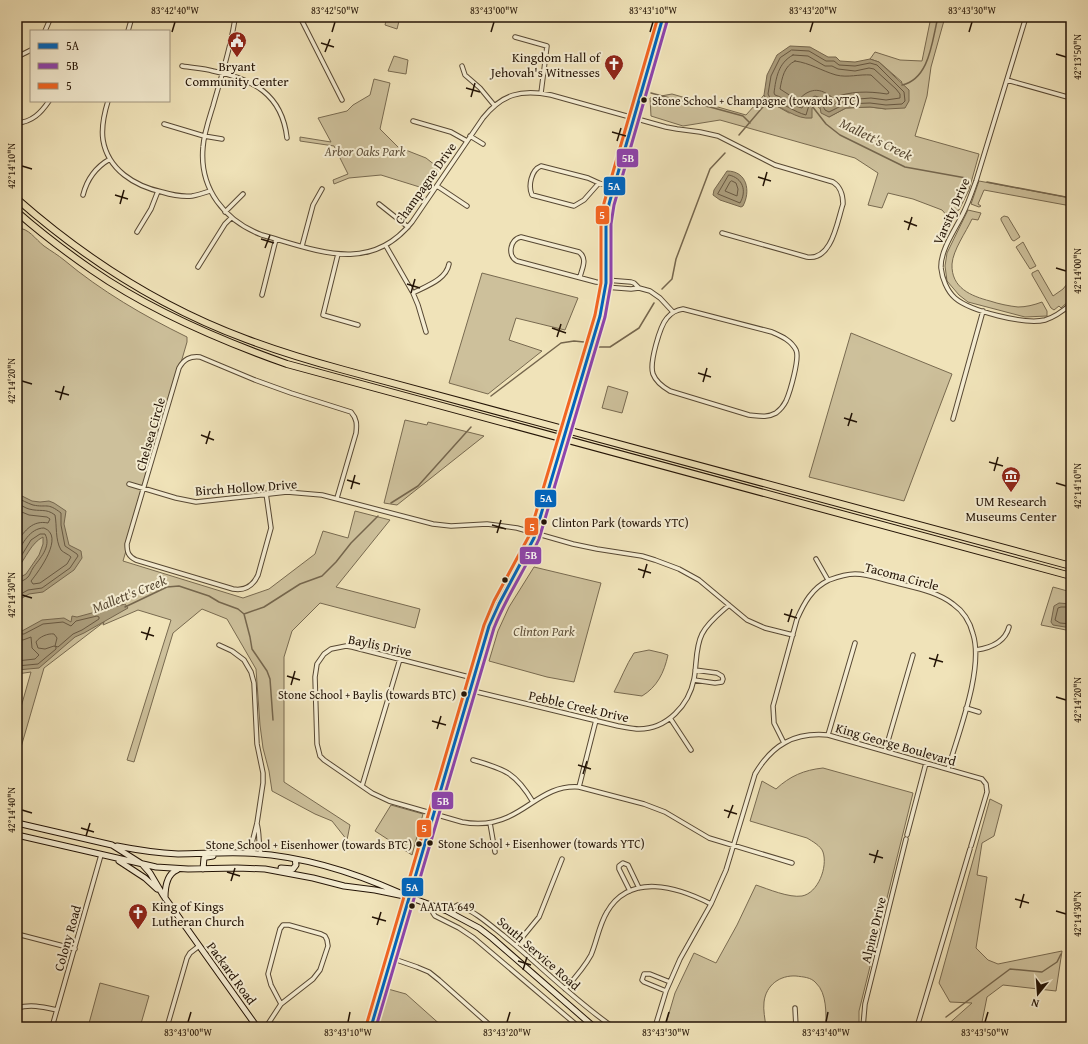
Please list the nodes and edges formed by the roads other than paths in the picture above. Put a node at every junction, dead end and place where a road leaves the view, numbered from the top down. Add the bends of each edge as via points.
1 (51, 17) edge
2 (132, 17) edge
3 (234, 17) edge
4 (266, 17) edge
5 (300, 17) edge
6 (663, 17) edge
7 (1026, 17) edge
8 (45, 30) edge
9 (128, 30) edge
10 (515, 37) dead end
11 (30, 50) edge
12 (17, 57) edge
13 (182, 66) dead end
14 (462, 66) dead end
15 (222, 73) junction
16 (1007, 80) junction
17 (541, 93) junction
18 (1071, 98) edge
19 (342, 100) dead end
20 (48, 102) edge
21 (108, 102) edge
22 (494, 105) junction
23 (634, 117) junction
24 (413, 121) dead end
25 (17, 123) edge
26 (164, 124) dead end
27 (204, 136) junction
28 (470, 136) junction
29 (287, 138) dead end
30 (222, 139) dead end
31 (467, 141) junction
32 (483, 144) dead end
33 (110, 159) junction
34 (599, 184) junction
35 (437, 186) junction
36 (614, 188) junction
37 (322, 189) dead end
38 (158, 191) junction
39 (210, 191) junction
40 (243, 194) dead end
41 (83, 195) dead end
42 (17, 198) edge
43 (379, 204) dead end
44 (467, 206) dead end
45 (17, 212) edge
46 (225, 212) junction
47 (231, 218) junction
48 (408, 227) junction
49 (137, 232) dead end
50 (722, 233) dead end
51 (276, 239) junction
52 (302, 246) junction
53 (386, 246) junction
54 (338, 254) junction
55 (449, 264) dead end
56 (198, 267) dead end
57 (580, 277) junction
58 (606, 283) junction
59 (639, 288) junction
60 (413, 293) junction
61 (262, 295) dead end
62 (1071, 304) edge
63 (983, 311) junction
64 (673, 312) junction
65 (358, 325) dead end
66 (426, 332) dead end
67 (953, 419) dead end
68 (129, 484) dead end
69 (144, 489) junction
70 (266, 493) junction
71 (337, 498) junction
72 (535, 533) junction
73 (816, 559) dead end
74 (1071, 566) edge
75 (1071, 576) edge
76 (828, 580) junction
77 (729, 605) junction
78 (1010, 627) dead end
79 (793, 635) junction
80 (855, 643) dead end
81 (219, 644) dead end
82 (976, 650) junction
83 (913, 655) dead end
84 (400, 659) junction
85 (695, 670) junction
86 (473, 678) junction
87 (694, 680) junction
88 (469, 690) junction
89 (966, 708) junction
90 (979, 712) dead end
91 (670, 718) junction
92 (596, 720) junction
93 (828, 735) junction
94 (784, 743) junction
95 (691, 750) dead end
96 (885, 751) junction
97 (473, 760) dead end
98 (926, 763) junction
99 (948, 769) junction
100 (362, 786) junction
101 (579, 787) junction
102 (533, 802) junction
103 (433, 814) junction
104 (17, 823) edge
105 (257, 823) junction
106 (490, 823) junction
107 (17, 826) edge
108 (42, 829) junction
109 (17, 835) edge
110 (112, 845) junction
111 (734, 846) junction
112 (495, 852) dead end
113 (227, 853) junction
114 (245, 853) junction
115 (261, 854) junction
116 (102, 855) junction
117 (113, 857) junction
118 (295, 859) junction
119 (562, 859) dead end
120 (792, 863) dead end
121 (142, 864) junction
122 (182, 869) junction
123 (204, 869) junction
124 (265, 869) junction
125 (639, 888) junction
126 (630, 891) junction
127 (164, 897) junction
128 (409, 897) junction
129 (711, 904) junction
130 (436, 906) junction
131 (449, 912) junction
132 (17, 934) edge
133 (199, 946) junction
134 (516, 946) junction
135 (75, 949) junction
136 (391, 958) junction
137 (670, 982) junction
138 (565, 990) junction
139 (666, 991) junction
140 (281, 1004) junction
141 (17, 1008) edge
142 (795, 1008) dead end
143 (57, 1010) junction
144 (52, 1027) edge
145 (167, 1027) edge
146 (257, 1027) edge
147 (266, 1027) edge
148 (371, 1027) edge
149 (492, 1027) edge
150 (579, 1027) edge
151 (594, 1027) edge
152 (613, 1027) edge
153 (655, 1027) edge
154 (796, 1027) edge
155 (863, 1027) edge
156 (917, 1027) edge

1 - 8 street
2 - 9 street
3 - 4 street
3 - 15 street, Champagne Drive via 231,43
5 - 19 street
6 - 23 main road
7 - 16 street, Varsity Drive
10 - 17 street via 547,46
11 - 12 street
13 - 15 street
14 - 22 street via 465,75
15 - 27 street, Champagne Drive
15 - 29 street via 251,82 269,95 284,120
16 - 18 street
16 - 63 street, Varsity Drive via 969,200 942,259 942,276 947,288 955,298
17 - 22 street, Champagne Drive via 517,94
17 - 23 street, Champagne Drive
20 - 25 street via 36,116 26,122
21 - 33 street via 102,134
22 - 28 street, Champagne Drive
23 - 36 main road
23 - 50 street, Champagne Drive via 677,129 718,136 775,165 833,182 841,190 843,204 832,240 817,257 807,257
24 - 31 street via 452,132
26 - 27 street
27 - 30 street
27 - 39 street, Champagne Drive via 203,164
28 - 31 street, Champagne Drive
28 - 32 street, Champagne Drive
31 - 35 street, Champagne Drive
33 - 38 street via 131,180
33 - 41 street via 90,177
34 - 34 street via 588,178 541,166 535,171 530,190 532,195 574,206 584,200
34 - 36 street
35 - 44 street
35 - 48 street, Champagne Drive
36 - 58 main road via 606,224
37 - 52 street via 313,205
38 - 39 street via 192,196
38 - 49 street
39 - 46 street, Champagne Drive
40 - 46 street
42 - 74 highway via 68,241 116,274 209,323 293,355
43 - 48 street
45 - 75 highway via 55,244 138,298 212,335 286,364
46 - 47 street, Champagne Drive
47 - 51 street, Champagne Drive via 252,231
47 - 56 street
48 - 53 street, Champagne Drive
51 - 52 street, Champagne Drive
51 - 61 street
52 - 54 street, Champagne Drive
53 - 54 street, Champagne Drive via 363,253
53 - 60 street
54 - 65 street via 323,315
55 - 60 street via 443,276
57 - 57 street via 585,260 579,252 521,237 513,242 511,254 514,259
57 - 58 street
58 - 59 street via 631,289
58 - 59 street via 631,282
58 - 72 main road, bridge via 600,316
59 - 64 street via 650,291 660,298
60 - 66 street
62 - 63 street, Varsity Drive via 1055,316 1034,321 1015,320
63 - 67 street
64 - 64 street via 689,310 772,332 790,342 797,351 797,363 782,408 769,416 749,415 670,391 660,385 653,375 652,360 662,325
68 - 69 street, Birch Hollow Drive
69 - 70 street, Birch Hollow Drive via 196,502
69 - 70 street, Chelsea Circle via 128,544 130,557 239,590 247,588 255,581 267,546 271,528
69 - 71 street, Chelsea Circle via 179,368 185,360 194,357 351,412 356,420 356,429
70 - 71 street, Birch Hollow Drive via 297,492
71 - 72 street, Birch Hollow Drive via 433,524 502,525
72 - 77 street, Birch Hollow Drive via 573,544 642,556 667,564 700,580
72 - 86 main road via 523,563 494,613
73 - 76 street
76 - 79 street, Tacoma Circle via 809,596 800,612
76 - 82 street, Tacoma Circle via 845,575 871,576 945,598 961,610 968,620
77 - 79 street, Birch Hollow Drive via 752,622
77 - 85 street, Pebble Creek Drive via 702,633
78 - 82 street via 1002,640 985,649
79 - 94 street, Tacoma Circle via 773,706 774,723
80 - 93 street
81 - 105 street via 244,660 254,683 257,744 263,773
82 - 89 street, Tacoma Circle via 974,676
83 - 96 street
84 - 86 street, Baylis Drive
84 - 100 street
84 - 100 street, Baylis Drive via 352,647 337,647 324,654 315,670 317,744 320,756
85 - 87 street, Pebble Creek Drive
85 - 87 street via 717,673 723,679 722,682 715,683
86 - 88 main road
87 - 91 street, Pebble Creek Drive via 685,702
88 - 92 street, Pebble Creek Drive
88 - 103 main road
89 - 90 street
89 - 99 street, Tacoma Circle
91 - 92 street, Pebble Creek Drive via 640,729
91 - 95 street
92 - 101 street
93 - 94 street, King George Boulevard via 811,735
93 - 96 street, King George Boulevard
94 - 111 street, King George Boulevard via 772,751 755,774
96 - 98 street, King George Boulevard
97 - 102 street via 510,774 519,781
98 - 99 street, King George Boulevard
98 - 155 street, Alpine Drive via 865,1004
99 - 156 street, King George Boulevard via 982,779 986,784 986,796
100 - 103 street, Baylis Drive via 384,799
101 - 102 street, Baylis Drive via 556,789
101 - 111 street, Baylis Drive via 655,808 701,834
102 - 106 street, Baylis Drive via 508,817
103 - 106 street, Baylis Drive via 462,822
103 - 128 main road
104 - 108 main road, Packard Road
105 - 114 street via 250,847
105 - 115 street
106 - 112 street
107 - 108 main road
108 - 110 main road, Packard Road
109 - 116 main road
110 - 113 main road via 177,854
110 - 121 main road, Packard Road
111 - 120 street, Baylis Drive
111 - 129 street, King George Boulevard
113 - 114 main road
113 - 123 main road via 206,857 203,861
114 - 115 main road
115 - 118 main road
116 - 117 main road
116 - 135 street, Colony Road
117 - 121 main road
117 - 127 main road via 145,878
118 - 124 main road via 296,865 293,869
118 - 128 main road via 360,876
119 - 134 street via 539,917
121 - 122 main road
121 - 127 main road, Packard Road
122 - 123 main road
122 - 127 main road via 170,876
123 - 124 main road
124 - 128 main road
125 - 126 street
125 - 126 street via 628,865 623,863 619,868
125 - 129 street via 661,887 680,890
126 - 138 street via 619,896 607,912 590,956
127 - 133 main road, Packard Road
128 - 130 main road
128 - 136 main road
129 - 137 street, King George Boulevard
130 - 131 main road
130 - 150 street via 433,913 435,916 484,945
131 - 134 street, South Service Road via 455,906 462,907 487,922
131 - 151 main road via 492,938
132 - 135 street
133 - 145 street via 187,958
133 - 146 main road, Packard Road
134 - 138 street, South Service Road
135 - 143 street, Colony Road
136 - 148 main road
136 - 149 street via 429,972
137 - 139 street, King George Boulevard
137 - 139 street via 650,974 644,974 642,977 646,984
138 - 152 street, South Service Road
139 - 153 street, King George Boulevard
140 - 140 street via 313,980 320,970 328,946 325,936 289,925 283,925 280,929 268,974
140 - 147 street
141 - 143 street via 38,1006
142 - 154 street
143 - 144 street, Colony Road

